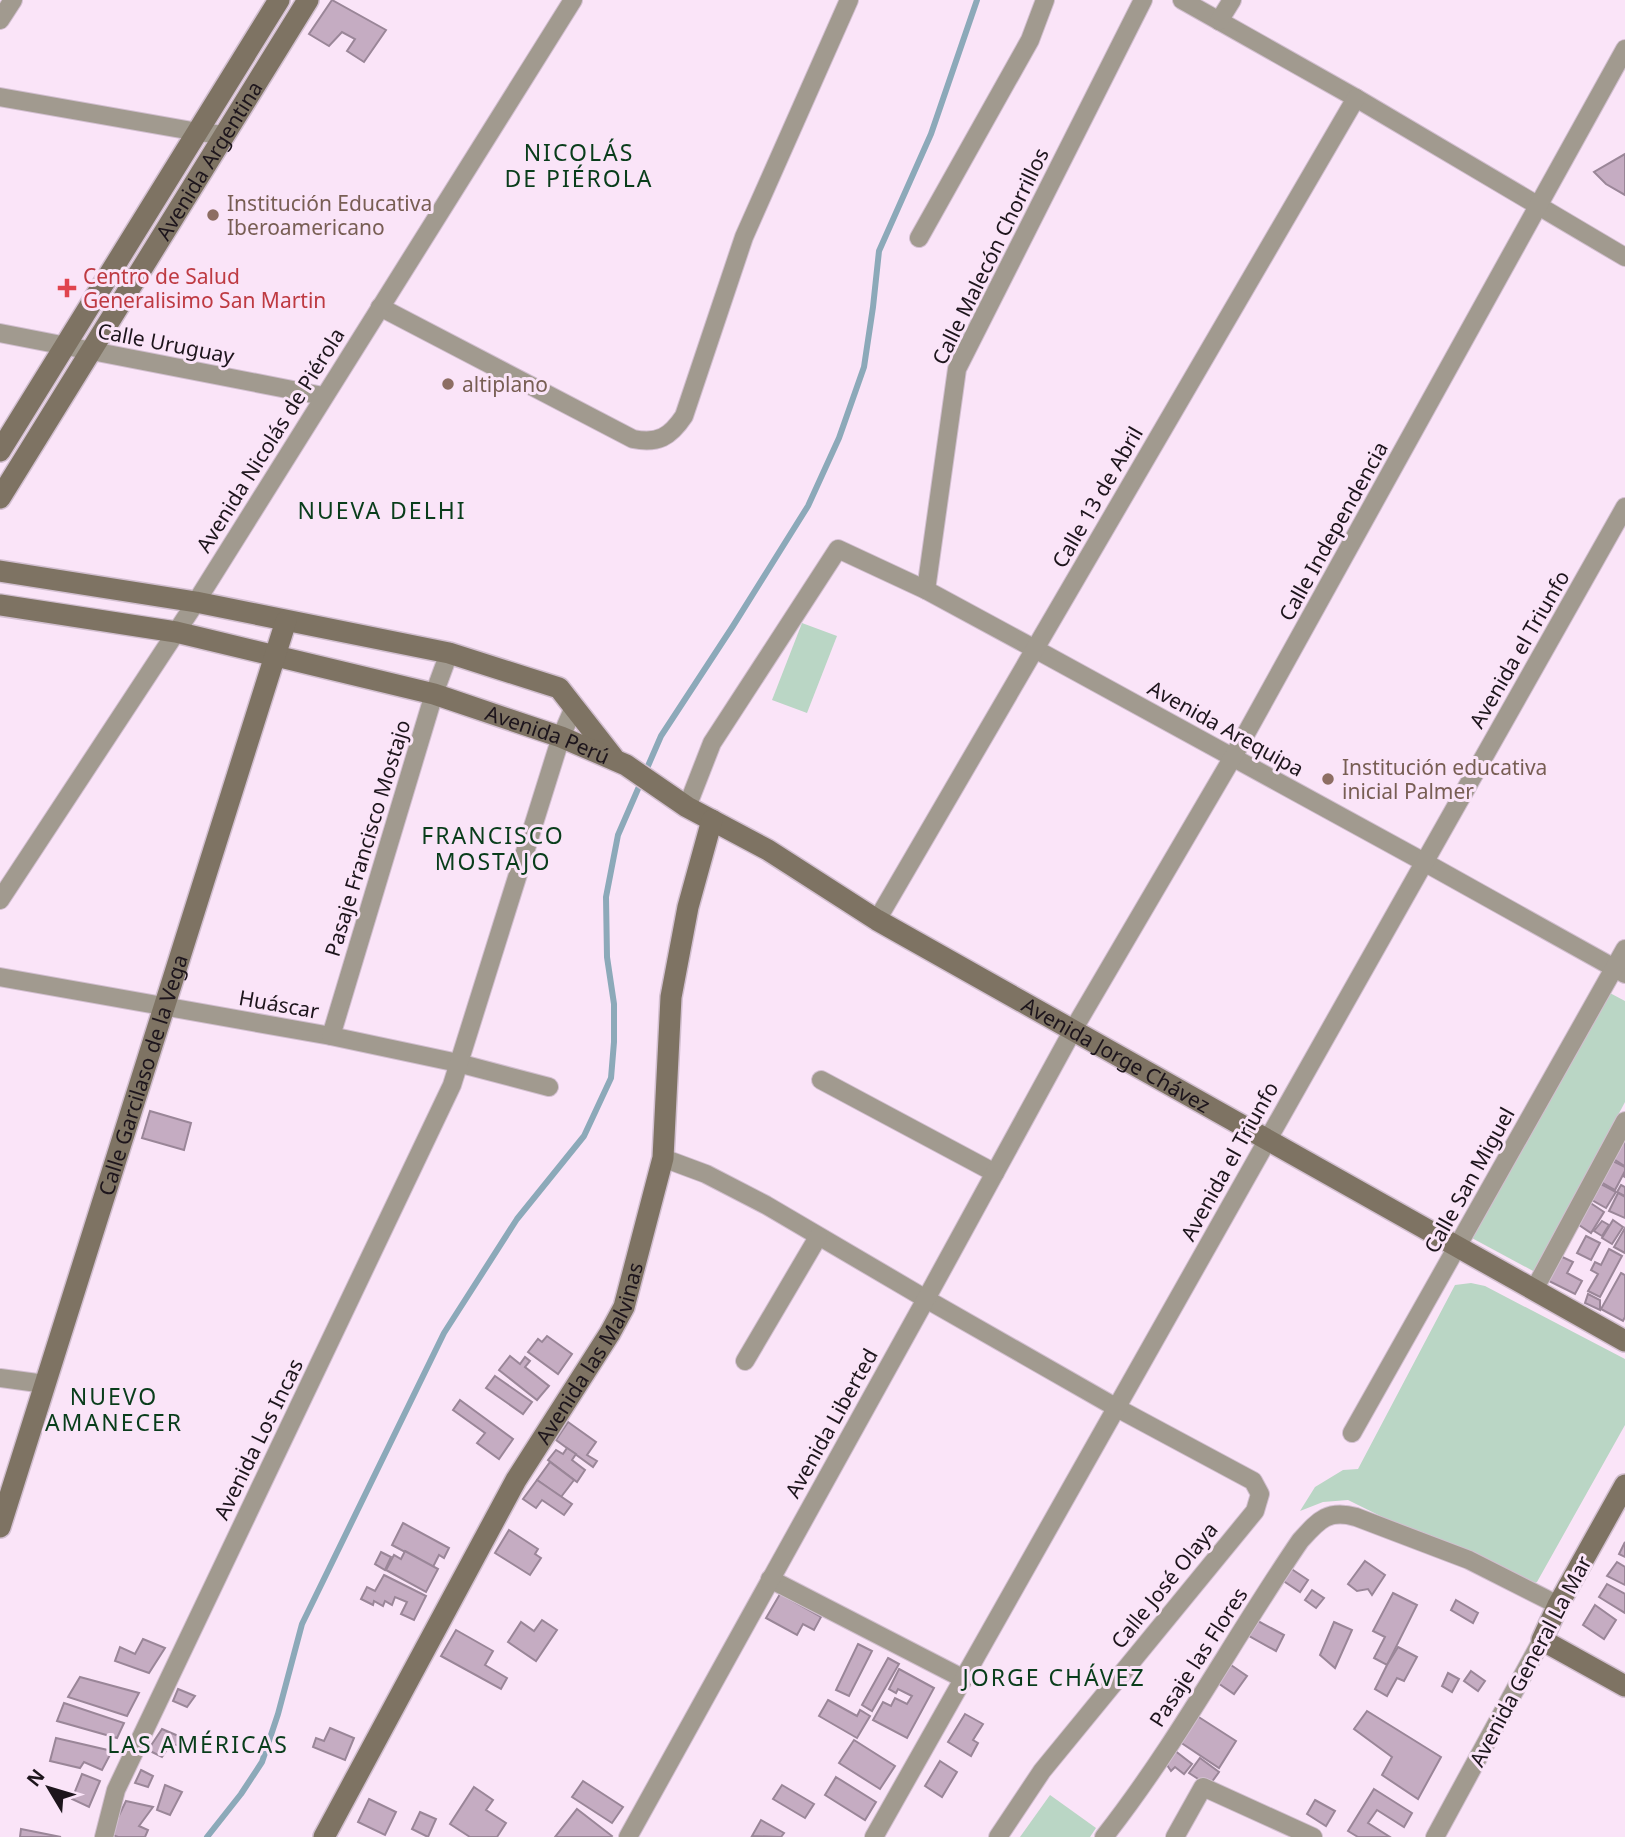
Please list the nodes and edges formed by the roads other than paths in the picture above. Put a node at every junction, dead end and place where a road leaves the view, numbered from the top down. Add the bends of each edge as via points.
1 (13, 0) edge
2 (279, 0) edge
3 (308, 0) edge
4 (573, 0) edge
5 (849, 0) edge
6 (1045, 0) edge
7 (1143, 0) edge
8 (1182, 0) edge
9 (1232, 0) edge
10 (0, 20) edge
11 (1219, 20) junction
12 (1625, 49) edge
13 (0, 97) edge
14 (1356, 99) junction
15 (198, 132) junction
16 (225, 135) junction
17 (157, 197) junction
18 (1538, 206) junction
19 (180, 208) junction
20 (919, 238) dead end
21 (1625, 257) edge
22 (380, 307) junction
23 (0, 333) edge
24 (63, 346) junction
25 (91, 352) junction
26 (323, 396) junction
27 (0, 451) edge
28 (0, 498) edge
29 (1625, 507) edge
30 (0, 571) edge
31 (926, 590) junction
32 (196, 602) junction
33 (0, 605) edge
34 (286, 621) junction
35 (176, 632) junction
36 (1035, 649) junction
37 (449, 653) junction
38 (275, 656) junction
39 (434, 694) junction
40 (574, 707) junction
41 (561, 737) junction
42 (1233, 757) junction
43 (620, 762) junction
44 (680, 802) junction
45 (712, 820) junction
46 (1424, 862) junction
47 (0, 900) edge
48 (877, 920) junction
49 (1625, 949) edge
50 (1620, 971) edge
51 (0, 976) edge
52 (164, 1007) junction
53 (1073, 1030) junction
54 (331, 1036) junction
55 (458, 1063) junction
56 (821, 1080) dead end
57 (549, 1087) dead end
58 (1625, 1121) edge
59 (1267, 1140) junction
60 (663, 1158) junction
61 (995, 1173) junction
62 (818, 1237) junction
63 (1457, 1247) junction
64 (1534, 1290) junction
65 (926, 1299) junction
66 (1625, 1340) edge
67 (745, 1362) dead end
68 (0, 1378) edge
69 (45, 1384) junction
70 (1117, 1408) junction
71 (1352, 1433) dead end
72 (1625, 1485) edge
73 (0, 1527) edge
74 (770, 1579) junction
75 (1559, 1605) junction
76 (1542, 1640) junction
77 (964, 1679) junction
78 (1625, 1686) edge
79 (104, 1837) edge
80 (324, 1837) edge
81 (628, 1837) edge
82 (874, 1837) edge
83 (998, 1837) edge
84 (1104, 1837) edge
85 (1175, 1837) edge
86 (1313, 1837) edge
87 (1435, 1837) edge

1 - 10 street
2 - 15 street, Avenida Argentina
3 - 16 street, Avenida Argentina
4 - 22 street, Avenida Nicolás de Piérola
5 - 22 street via 744,237 684,416 667,435 656,440 633,439
6 - 20 street via 1030,40
7 - 31 street, Calle Malecón Chorrillos via 957,369
8 - 11 street
9 - 11 street
11 - 14 street
12 - 18 street, Calle Independencia
13 - 15 street
14 - 18 street
14 - 36 street, Calle 13 de Abril
15 - 16 street
15 - 17 street, Avenida Argentina
16 - 19 street, Avenida Argentina
17 - 19 street
17 - 24 street, Avenida Argentina
18 - 21 street
18 - 42 street, Calle Independencia
19 - 25 street, Avenida Argentina
22 - 26 street, Avenida Nicolás de Piérola
23 - 24 street, Calle Uruguay
24 - 25 street, Calle Uruguay
24 - 27 street, Avenida Argentina
25 - 26 street, Calle Uruguay
25 - 28 street, Avenida Argentina
26 - 32 street, Avenida Nicolás de Piérola
29 - 46 street, Avenida el Triunfo
30 - 32 street, Avenida Perú
31 - 36 street, Avenida Arequipa
31 - 44 street, Avenida Arequipa via 838,549 712,743
32 - 34 street, Avenida Perú
32 - 35 street, Avenida Nicolás de Piérola
33 - 35 street, Avenida Perú
34 - 37 street, Avenida Perú
34 - 38 street, Calle Garcilaso de la Vega
35 - 38 street, Avenida Perú
35 - 47 street, Avenida Nicolás de Piérola
36 - 42 street, Avenida Arequipa
36 - 48 street, Calle 13 de Abril
37 - 39 street, Pasaje Francisco Mostajo
37 - 40 street, Avenida Perú via 559,688
38 - 39 street, Avenida Perú
38 - 52 street, Calle Garcilaso de la Vega
39 - 41 street, Avenida Perú
39 - 54 street, Pasaje Francisco Mostajo
40 - 41 street, Avenida Los Incas
40 - 43 street, Avenida Perú
41 - 43 street, Avenida Perú
41 - 55 street, Avenida Los Incas
42 - 46 street, Avenida Arequipa
42 - 53 street, Calle Independencia
43 - 44 street, Avenida Jorge Chávez
44 - 45 street, Avenida Jorge Chávez
45 - 48 street, Avenida Jorge Chávez
45 - 60 street, Avenida las Malvinas via 688,907 671,998
46 - 50 street, Avenida Arequipa
46 - 59 street, Avenida el Triunfo
48 - 53 street, Avenida Jorge Chávez
49 - 50 street, Calle San Miguel
50 - 63 street, Calle San Miguel
51 - 52 street, Huáscar
52 - 54 street, Huáscar
52 - 69 street, Calle Garcilaso de la Vega
53 - 59 street, Avenida Jorge Chávez
53 - 61 street, Avenida Liberted
54 - 55 street, Huáscar
55 - 57 street, Huáscar
55 - 79 street, Avenida Los Incas via 452,1085 116,1790
56 - 61 street
58 - 64 street
59 - 63 street, Avenida Jorge Chávez
59 - 70 street, Avenida el Triunfo
60 - 62 street via 706,1174
60 - 80 street, Avenida las Malvinas via 624,1307 516,1480
61 - 65 street, Avenida Liberted
62 - 65 street
62 - 67 street
63 - 64 street, Avenida Jorge Chávez
63 - 71 street, Calle San Miguel
64 - 66 street, Avenida Jorge Chávez
65 - 70 street
65 - 74 street, Avenida Liberted
68 - 69 street
69 - 73 street, Calle Garcilaso de la Vega
70 - 77 street, Avenida el Triunfo
70 - 83 street, Calle José Olaya via 1253,1481 1260,1494 1255,1511 1042,1771
72 - 75 street, Avenida General La Mar
74 - 77 street
74 - 81 street, Avenida Liberted
75 - 76 street, Avenida General La Mar
75 - 84 street, Pasaje las Flores via 1469,1560 1341,1513 1329,1516 1300,1541
76 - 78 street
76 - 87 street, Avenida General La Mar
77 - 82 street, Avenida el Triunfo
85 - 86 street via 1203,1787

